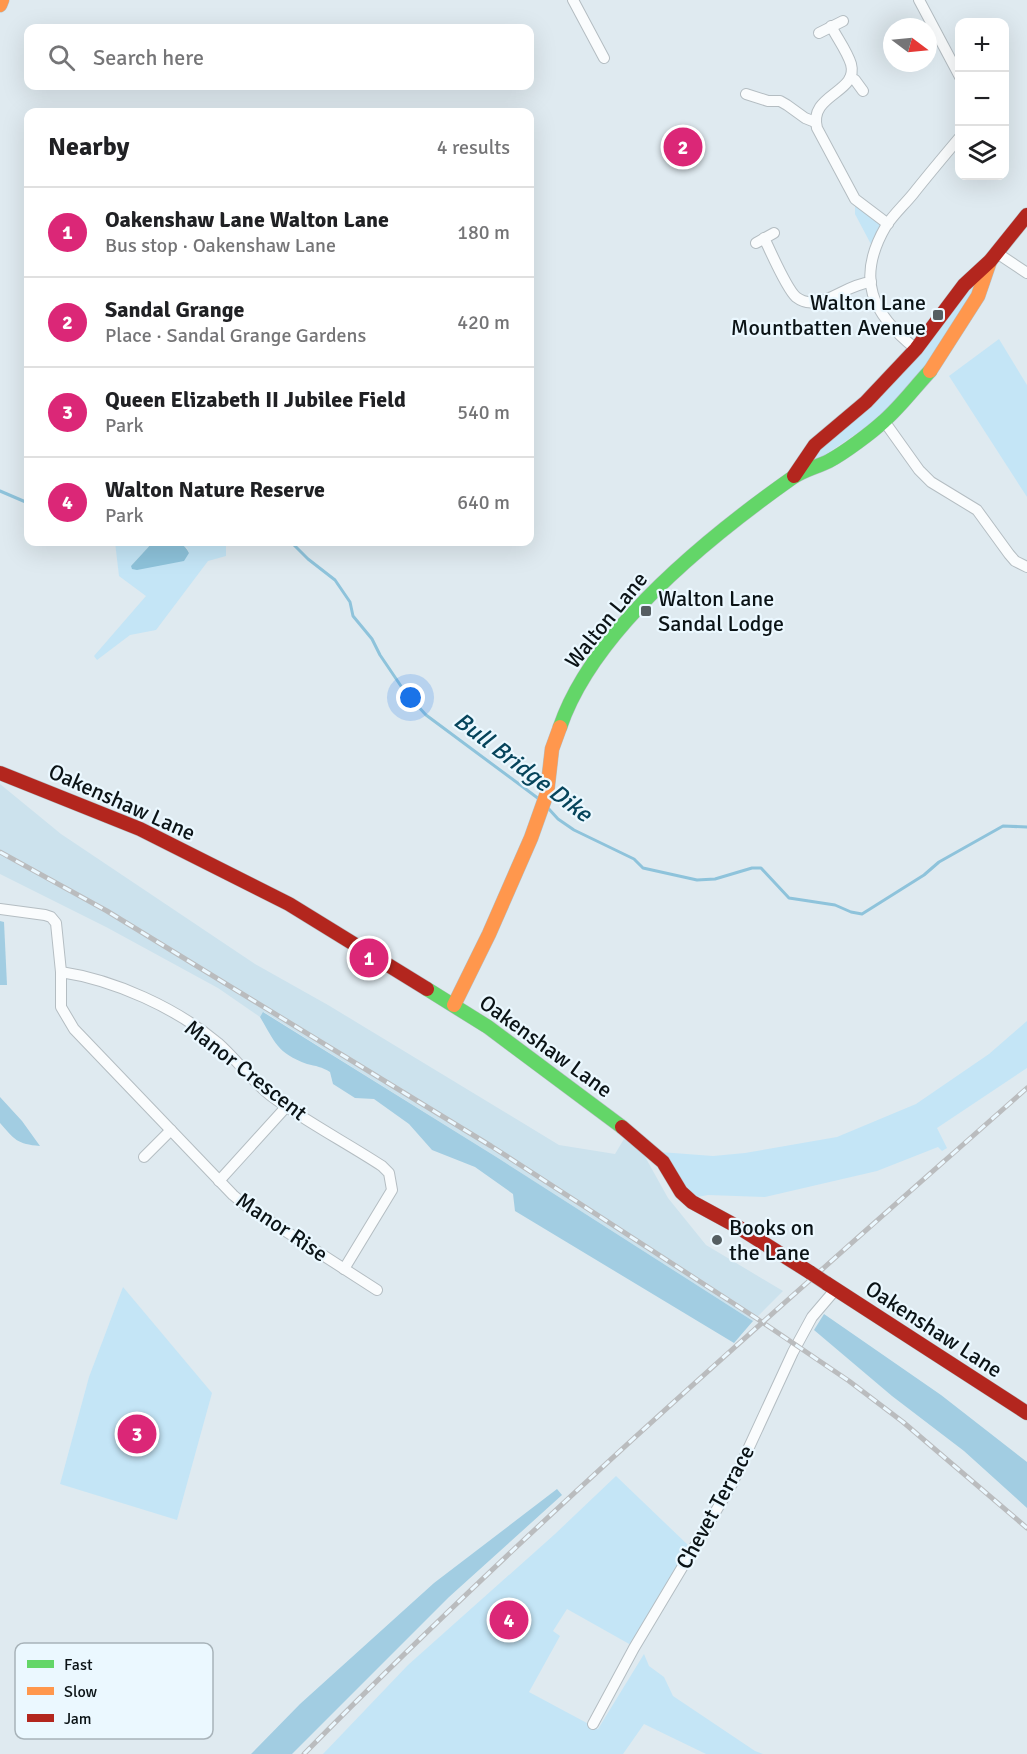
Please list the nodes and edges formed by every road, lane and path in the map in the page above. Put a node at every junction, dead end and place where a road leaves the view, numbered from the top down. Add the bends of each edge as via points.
1 (2, 0) edge
2 (573, 0) edge
3 (919, 0) edge
4 (0, 5) edge
5 (843, 21) dead end
6 (831, 26) junction
7 (819, 33) dead end
8 (597, 53) dead end
9 (957, 72) edge
10 (850, 78) junction
11 (863, 91) dead end
12 (746, 94) dead end
13 (815, 122) junction
14 (955, 143) edge
15 (1027, 215) edge
16 (888, 224) junction
17 (765, 238) dead end
18 (993, 257) junction
19 (1027, 273) edge
20 (871, 282) junction
21 (916, 349) junction
22 (935, 364) junction
23 (866, 402) junction
24 (884, 421) junction
25 (794, 476) junction
26 (1027, 567) edge
27 (0, 773) edge
28 (0, 909) edge
29 (61, 972) junction
30 (454, 1005) junction
31 (287, 1106) junction
32 (171, 1130) junction
33 (144, 1157) dead end
34 (219, 1181) junction
35 (344, 1269) junction
36 (830, 1287) junction
37 (377, 1290) dead end
38 (1027, 1413) edge
39 (593, 1724) dead end

1 - 4 street
2 - 8 street
3 - 9 street
5 - 6 street
6 - 7 street
6 - 10 street via 851,64
10 - 11 street
10 - 13 street via 823,102
12 - 13 street via 780,101
13 - 16 street via 855,199
14 - 16 street
15 - 18 street, Walton Lane
16 - 20 street via 874,249
17 - 20 street via 792,292 803,300 822,302
18 - 19 street
18 - 21 street, Walton Lane via 964,285
18 - 22 street, Walton Lane via 978,296
20 - 21 street via 884,319
21 - 22 street
21 - 23 street, Walton Lane
22 - 24 street, Walton Lane
23 - 24 street
23 - 25 street, Walton Lane via 816,445
24 - 25 street, Walton Lane via 831,460
24 - 26 street via 919,470 931,482 978,510 1015,561
25 - 30 street, Walton Lane via 696,552 642,602 593,663 565,711 552,749 543,805 489,934
27 - 30 street, Oakenshaw Lane via 110,816 289,904
28 - 29 street, Manor Rise via 51,917 58,930
29 - 31 street, Manor Crescent via 87,976 146,998 187,1022 217,1043 260,1086
29 - 32 street, Manor Rise via 61,1007 65,1018
30 - 36 street, Oakenshaw Lane, bridge via 488,1026 634,1136 663,1162 681,1192 692,1202
31 - 34 street
31 - 35 street, Manor Crescent via 389,1173 392,1190
32 - 33 street
32 - 34 street, Manor Rise
34 - 35 street, Manor Rise via 245,1205
35 - 37 street, Manor Rise
36 - 38 street, Oakenshaw Lane
36 - 39 street, Chevet Terrace via 793,1352 732,1484

